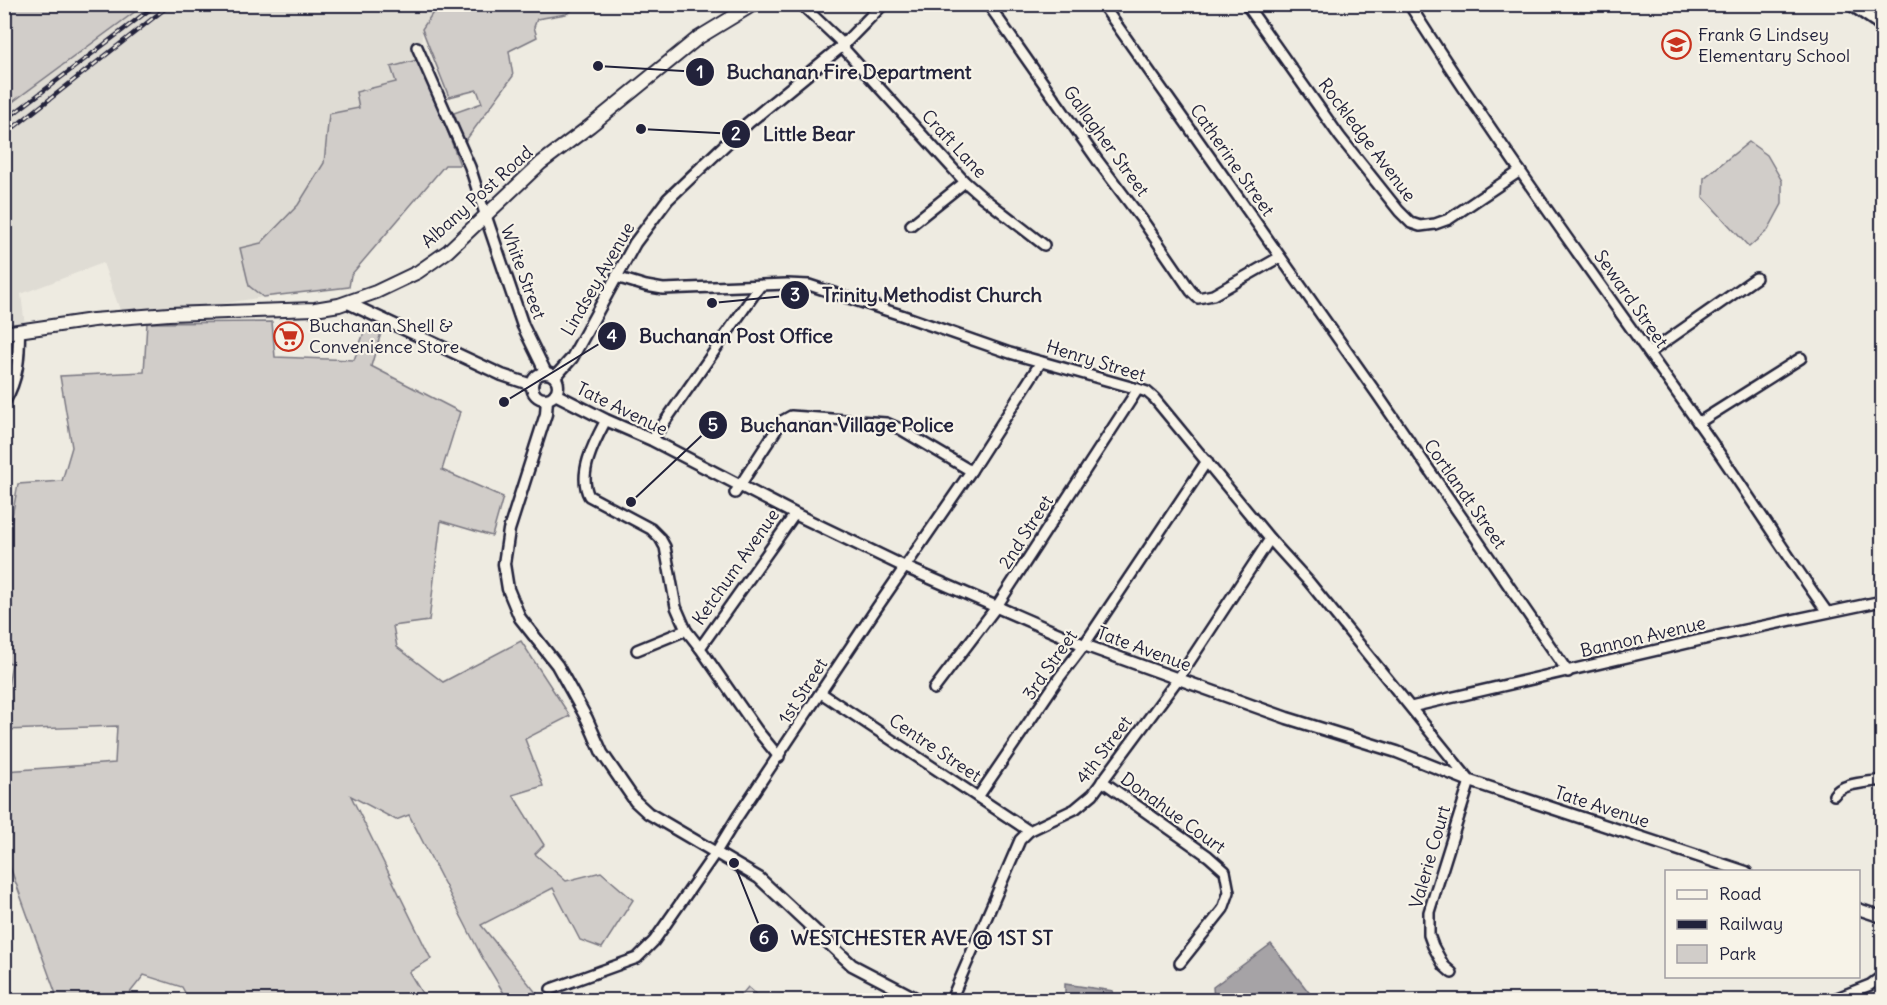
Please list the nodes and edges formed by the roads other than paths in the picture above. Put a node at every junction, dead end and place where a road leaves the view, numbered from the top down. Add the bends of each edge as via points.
1 (754, 4) edge
2 (801, 4) edge
3 (883, 4) edge
4 (988, 4) edge
5 (1102, 4) edge
6 (1246, 4) edge
7 (1409, 4) edge
8 (1850, 4) edge
9 (1882, 26) edge
10 (842, 46) junction
11 (417, 47) dead end
12 (1520, 171) junction
13 (965, 182) junction
14 (486, 217) junction
15 (911, 225) dead end
16 (1044, 245) dead end
17 (1280, 257) junction
18 (616, 277) junction
19 (1756, 278) dead end
20 (760, 286) junction
21 (348, 303) junction
22 (19, 331) junction
23 (4, 333) edge
24 (1335, 334) joint
25 (1648, 353) junction
26 (1801, 358) dead end
27 (1041, 362) junction
28 (550, 375) junction
29 (532, 386) junction
30 (1138, 389) junction
31 (551, 397) junction
32 (4, 402) edge
33 (606, 420) junction
34 (1698, 423) junction
35 (651, 440) junction
36 (1207, 461) junction
37 (972, 471) junction
38 (737, 489) junction
39 (795, 514) junction
40 (1270, 539) junction
41 (905, 567) junction
42 (1882, 601) edge
43 (997, 606) junction
44 (1827, 612) junction
45 (686, 630) junction
46 (1084, 645) junction
47 (700, 648) junction
48 (637, 650) dead end
49 (1568, 672) junction
50 (1178, 679) junction
51 (934, 688) dead end
52 (821, 693) junction
53 (1411, 706) junction
54 (779, 757) junction
55 (1882, 780) edge
56 (1102, 781) junction
57 (1470, 781) junction
58 (1834, 795) dead end
59 (978, 797) junction
60 (1029, 831) junction
61 (716, 852) junction
62 (1740, 870) edge
63 (1860, 910) edge
64 (1882, 917) edge
65 (1180, 963) dead end
66 (1452, 973) dead end
67 (1881, 979) edge
68 (551, 989) dead end
69 (919, 1000) edge
70 (951, 1000) edge
71 (1832, 1000) edge

1 - 14 main road, Albany Post Road via 698,38 541,163
2 - 10 street, Craft Lane
3 - 10 street, Lindsey Avenue
4 - 17 street, Gallagher Street via 1197,297 1214,295
5 - 17 street, Catherine Street
6 - 12 street, Rockledge Avenue via 1340,137 1411,223 1420,226 1449,219
7 - 12 street, Seward Street
8 - 9 street
10 - 13 street, Craft Lane
10 - 18 street, Lindsey Avenue via 748,123 668,200 635,243
11 - 14 street, White Street via 470,167
12 - 25 street, Seward Street
13 - 15 street
13 - 16 street, Craft Lane
14 - 21 main road, Albany Post Road via 425,267
14 - 28 street, White Street via 523,326
17 - 24 street, Catherine Street
18 - 20 street, Henry Street via 663,289
18 - 28 street, Lindsey Avenue via 572,358
19 - 25 street
20 - 27 street, Henry Street via 809,285
20 - 35 street
21 - 22 main road, Albany Post Road via 307,310 93,320
21 - 29 street
22 - 23 main road, Albany Post Road
22 - 32 street via 18,369
24 - 49 street, Cortlandt Street
25 - 34 street, Seward Street
26 - 34 street
27 - 30 street, Henry Street
27 - 37 street, 1st Street
28 - 29 street via 536,376
28 - 31 street via 558,386
29 - 31 street via 537,396
30 - 36 street, Henry Street via 1154,398
30 - 43 street, 2nd Street
31 - 33 street, Tate Avenue
31 - 61 street via 505,548 511,598 520,618 557,665 602,753 635,801
33 - 35 street, Tate Avenue
33 - 45 street via 594,443 586,489 589,496 651,529 660,538 676,608
34 - 44 street, Seward Street
35 - 38 street, Tate Avenue
36 - 40 street, Henry Street
36 - 46 street, 3rd Street
37 - 38 street via 886,423 791,416 786,417
37 - 41 street, 1st Street
38 - 39 street, Tate Avenue
39 - 41 street, Tate Avenue
39 - 47 street, Ketchum Avenue
40 - 50 street, 4th Street
40 - 53 street, Henry Street
41 - 43 street, Tate Avenue
41 - 52 street, 1st Street
42 - 44 street, Bannon Avenue
43 - 46 street, Tate Avenue
43 - 51 street, 2nd Street
44 - 49 street, Bannon Avenue
45 - 47 street
45 - 48 street
46 - 50 street, Tate Avenue
46 - 59 street, 3rd Street
47 - 54 street, Ketchum Avenue
49 - 53 street, Bannon Avenue
50 - 56 street, 4th Street
50 - 57 street, Tate Avenue via 1397,752
52 - 54 street, 1st Street
52 - 59 street, Centre Street
53 - 57 street, Henry Street
54 - 61 street, 1st Street
55 - 58 street via 1846,786
56 - 60 street, 4th Street via 1075,809
56 - 65 street, Donahue Court via 1225,871 1229,892 1223,909
57 - 62 street, Tate Avenue
57 - 66 street, Valerie Court via 1429,912 1433,946
59 - 60 street, Centre Street
60 - 70 street via 1020,840
61 - 68 street, 1st Street via 645,952 622,965
61 - 69 street via 759,878 852,965
63 - 64 street
67 - 71 street

